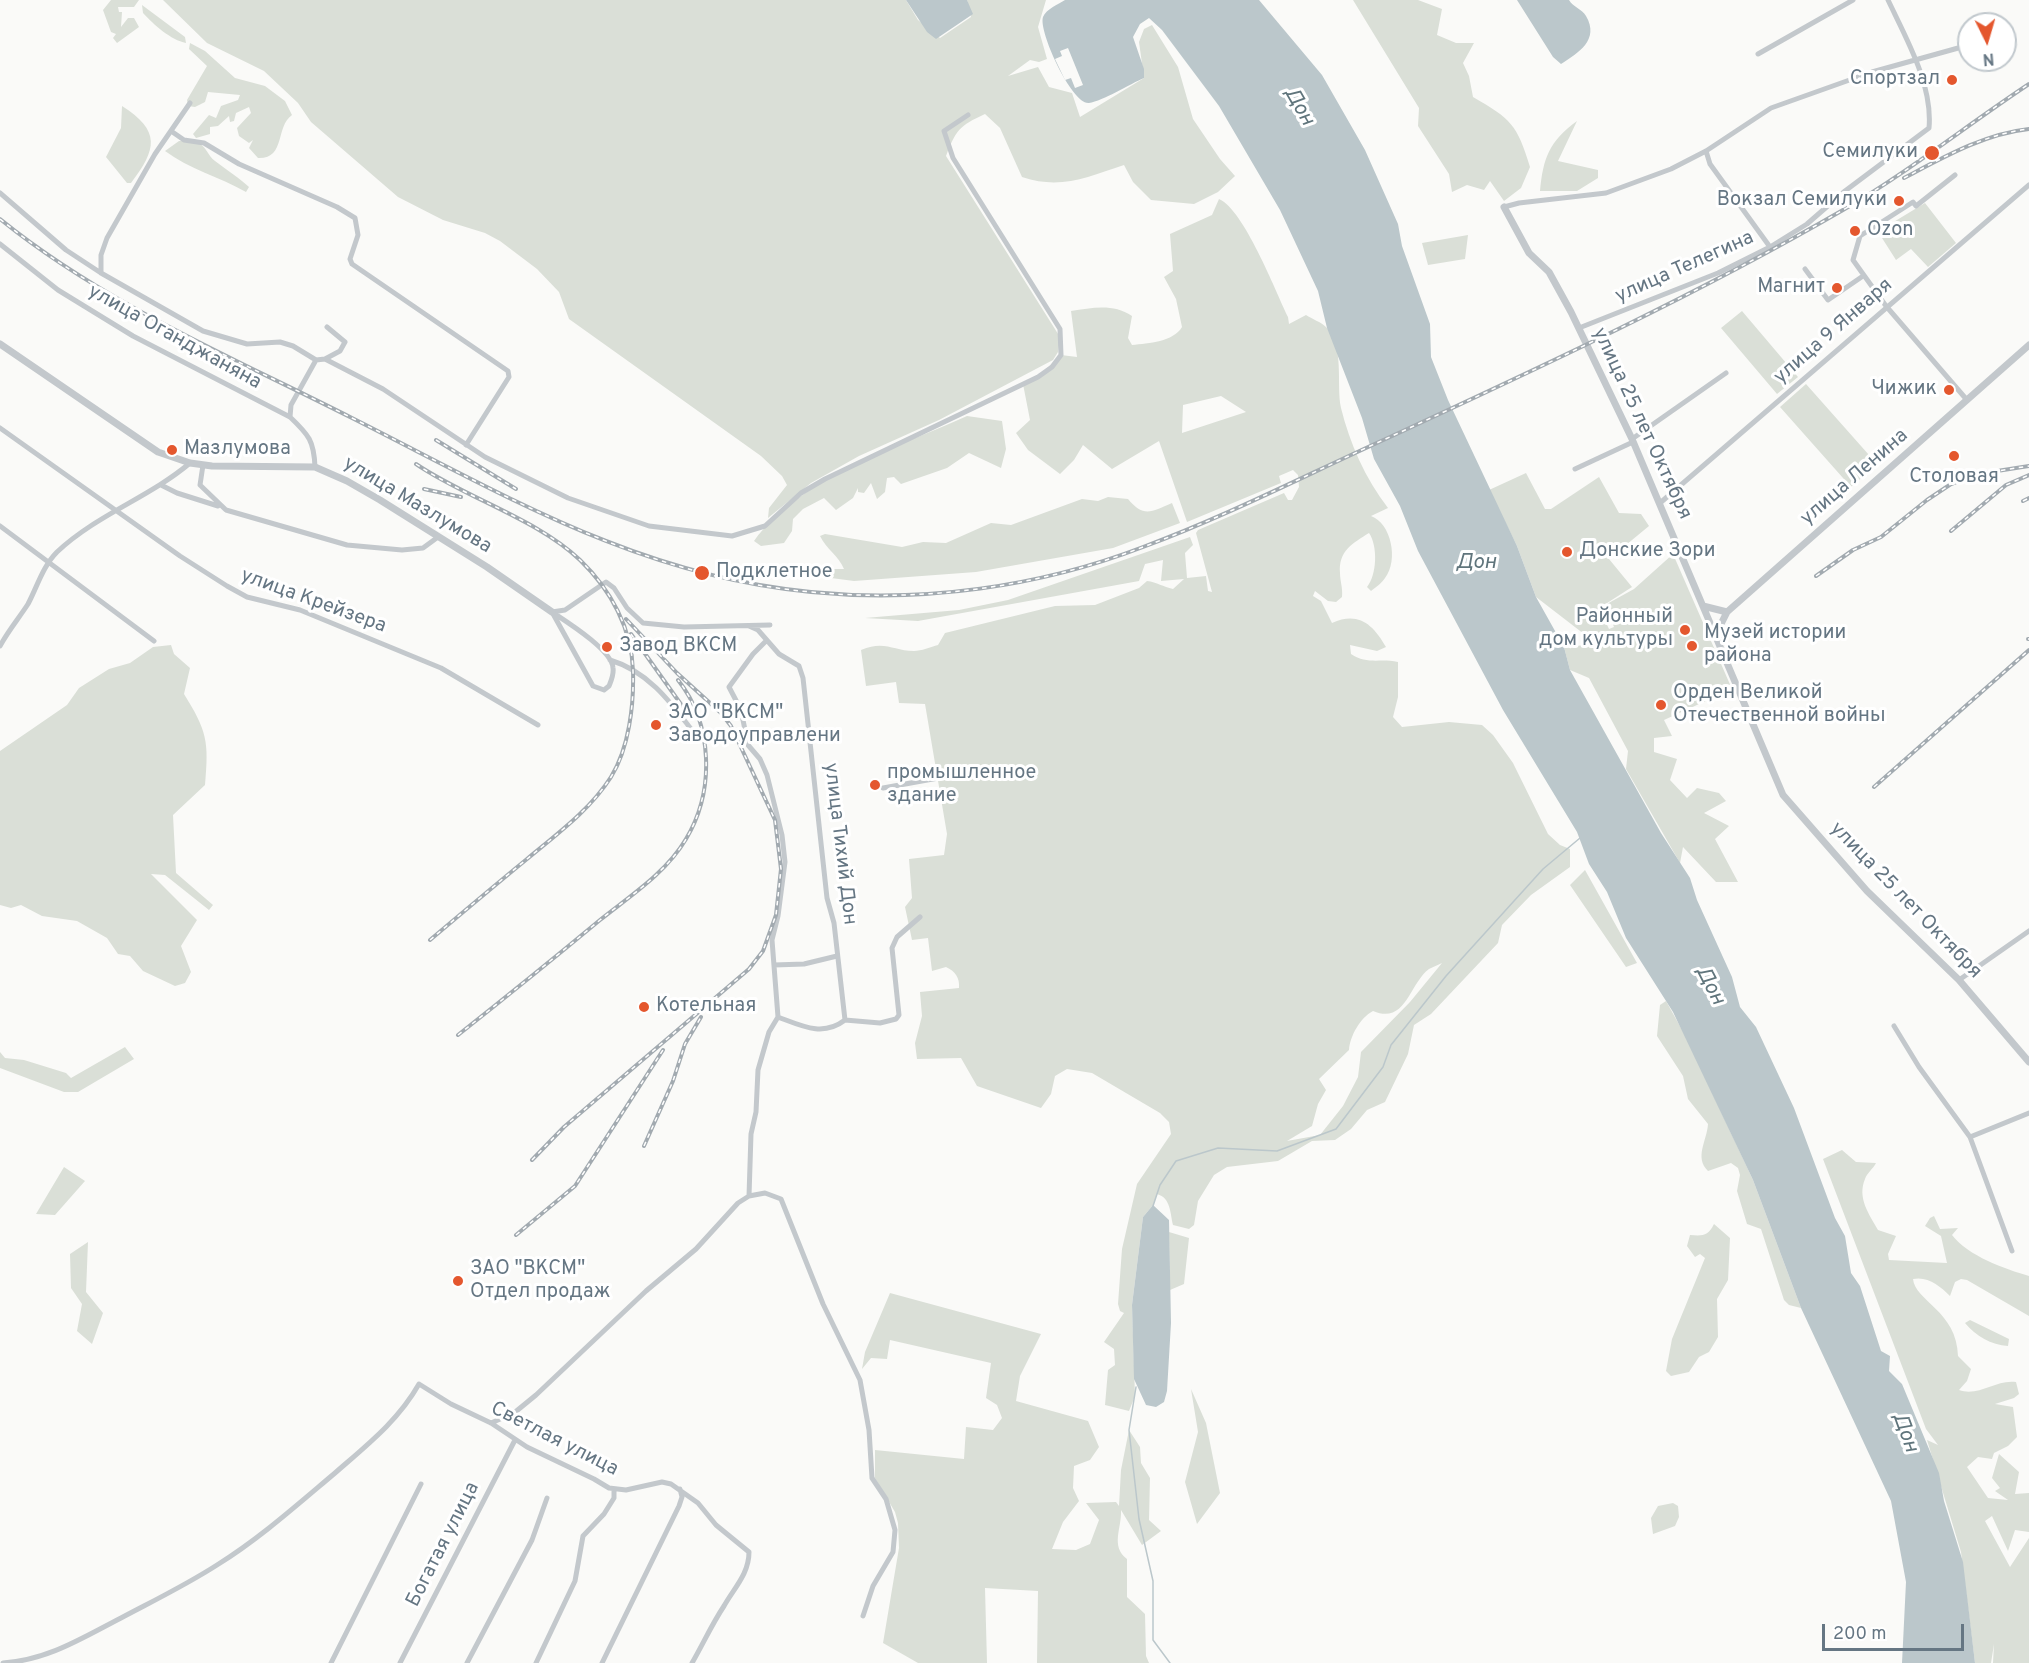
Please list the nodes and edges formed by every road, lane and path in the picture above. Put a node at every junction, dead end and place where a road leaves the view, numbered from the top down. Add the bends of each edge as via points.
1 (1853, 0) edge
2 (1888, 0) edge
3 (1957, 48) edge
4 (1758, 54) dead end
5 (1915, 58) junction
6 (190, 103) dead end
7 (968, 115) dead end
8 (171, 131) junction
9 (1706, 151) junction
10 (1955, 175) dead end
11 (2029, 185) edge
12 (0, 193) edge
13 (1504, 207) joint
14 (0, 244) edge
15 (1770, 247) junction
16 (1805, 269) dead end
17 (101, 273) junction
18 (1863, 276) junction
19 (1886, 306) junction
20 (327, 327) dead end
21 (1579, 328) junction
22 (0, 344) edge
23 (2029, 345) edge
24 (325, 359) junction
25 (316, 360) junction
26 (1726, 373) dead end
27 (1967, 400) junction
28 (290, 417) junction
29 (0, 428) edge
30 (1633, 440) junction
31 (466, 445) junction
32 (190, 463) junction
33 (202, 465) junction
34 (315, 468) junction
35 (1575, 469) dead end
36 (161, 484) junction
37 (1660, 503) junction
38 (219, 506) junction
39 (117, 511) junction
40 (0, 526) edge
41 (438, 537) junction
42 (48, 562) junction
43 (1703, 606) junction
44 (552, 612) junction
45 (1727, 612) junction
46 (770, 625) dead end
47 (748, 626) junction
48 (154, 641) dead end
49 (766, 641) junction
50 (1720, 643) junction
51 (0, 646) edge
52 (610, 660) junction
53 (538, 725) dead end
54 (692, 729) dead end
55 (944, 777) dead end
56 (883, 788) dead end
57 (920, 917) dead end
58 (2029, 931) edge
59 (837, 956) junction
60 (774, 965) junction
61 (1959, 980) junction
62 (778, 1017) junction
63 (845, 1020) junction
64 (1894, 1026) dead end
65 (2029, 1062) edge
66 (2029, 1113) edge
67 (1970, 1137) junction
68 (749, 1196) junction
69 (2012, 1251) dead end
70 (491, 1423) junction
71 (515, 1440) junction
72 (421, 1484) dead end
73 (680, 1489) junction
74 (614, 1490) junction
75 (547, 1498) dead end
76 (862, 1616) dead end
77 (27, 1662) edge
78 (3, 1663) edge
79 (331, 1663) edge
80 (400, 1663) edge
81 (467, 1663) edge
82 (536, 1663) edge
83 (602, 1663) edge
84 (692, 1663) edge

1 - 4 street
2 - 5 street
3 - 5 street
5 - 9 street via 1771,108
5 - 15 street, улица Телегина via 1930,114 1929,128 1807,224
6 - 8 street
7 - 31 street via 944,131 945,140 1060,329 1061,355 1038,377 801,493 765,526 732,536 649,526 568,498
8 - 17 street via 107,238 101,255
8 - 31 street via 184,140 204,143 239,164 354,218 358,236 350,259 352,264 508,370 509,377
9 - 13 street via 1671,169 1606,193
9 - 15 street, улица Телегина via 1710,164
10 - 18 street via 1916,206 1913,202 1860,236 1853,260
11 - 19 street, улица 9 Января
12 - 17 street via 66,250
13 - 21 street, улица 25 лет Октября via 1529,253 1549,272
14 - 28 street, улица Оганджаняна via 58,290 133,336
15 - 21 street, улица Телегина via 1718,273
16 - 18 street via 1828,300
17 - 25 street via 203,332 247,344 280,342
18 - 19 street
19 - 27 street
19 - 37 street, улица 9 Января
20 - 24 street via 345,342 340,351
21 - 30 street, улица 25 лет Октября
22 - 32 street, улица Мазлумова via 158,452
23 - 27 street, улица Ленина
24 - 25 street
24 - 31 street via 383,389
25 - 28 street via 291,405
26 - 30 street
27 - 45 street, улица Ленина
28 - 34 street, улица Оганджаняна via 314,447
29 - 39 street, улица Крейзера
30 - 35 street
30 - 37 street, улица 25 лет Октября
32 - 33 street, улица Мазлумова
32 - 36 street
33 - 34 street, улица Мазлумова
33 - 38 street via 200,485
34 - 41 street, улица Мазлумова via 347,481
36 - 38 street
36 - 39 street
37 - 43 street, улица 25 лет Октября
38 - 41 street via 347,545 423,548
39 - 42 street via 69,542
39 - 53 street, улица Крейзера via 247,597 300,610 441,668
40 - 42 street
41 - 44 street, улица Мазлумова
42 - 48 street
42 - 51 street via 26,607
43 - 45 street
43 - 50 street, улица 25 лет Октября
44 - 47 street via 565,610 606,582 643,623
44 - 52 street
44 - 52 street via 598,689 609,686 614,668
45 - 50 street via 1718,630
46 - 47 street
47 - 49 street, улица Тихий Дон via 758,630
49 - 59 street, улица Тихий Дон via 799,666 803,678
49 - 60 street via 729,687 741,710 748,745 767,775 782,835 785,862 772,940
50 - 61 street, улица 25 лет Октября via 1783,795 1867,891
52 - 54 street via 644,676
55 - 56 street
57 - 63 street via 897,937 892,948 899,1015 880,1023
58 - 61 street
59 - 60 street via 804,964
59 - 63 street, улица Тихий Дон
60 - 62 street
61 - 65 street, улица 25 лет Октября
62 - 63 street via 823,1030
62 - 68 street via 769,1032 758,1070
64 - 67 street
66 - 67 street
67 - 69 street
68 - 70 street via 536,1395 514,1413
68 - 76 street via 765,1193 781,1199 823,1304 861,1380 872,1478 886,1499 895,1530 893,1552 873,1586
70 - 71 street, Светлая улица
70 - 77 street, Светлая улица via 419,1384 408,1403 378,1436 233,1555 56,1652
71 - 74 street, Светлая улица
71 - 80 street, Богатая улица
72 - 79 street
73 - 74 street, Светлая улица via 662,1482
73 - 83 street via 679,1506
73 - 84 street via 749,1552 740,1583
74 - 82 street via 614,1498 604,1514 583,1536 575,1581
75 - 81 street via 532,1540
77 - 78 street

